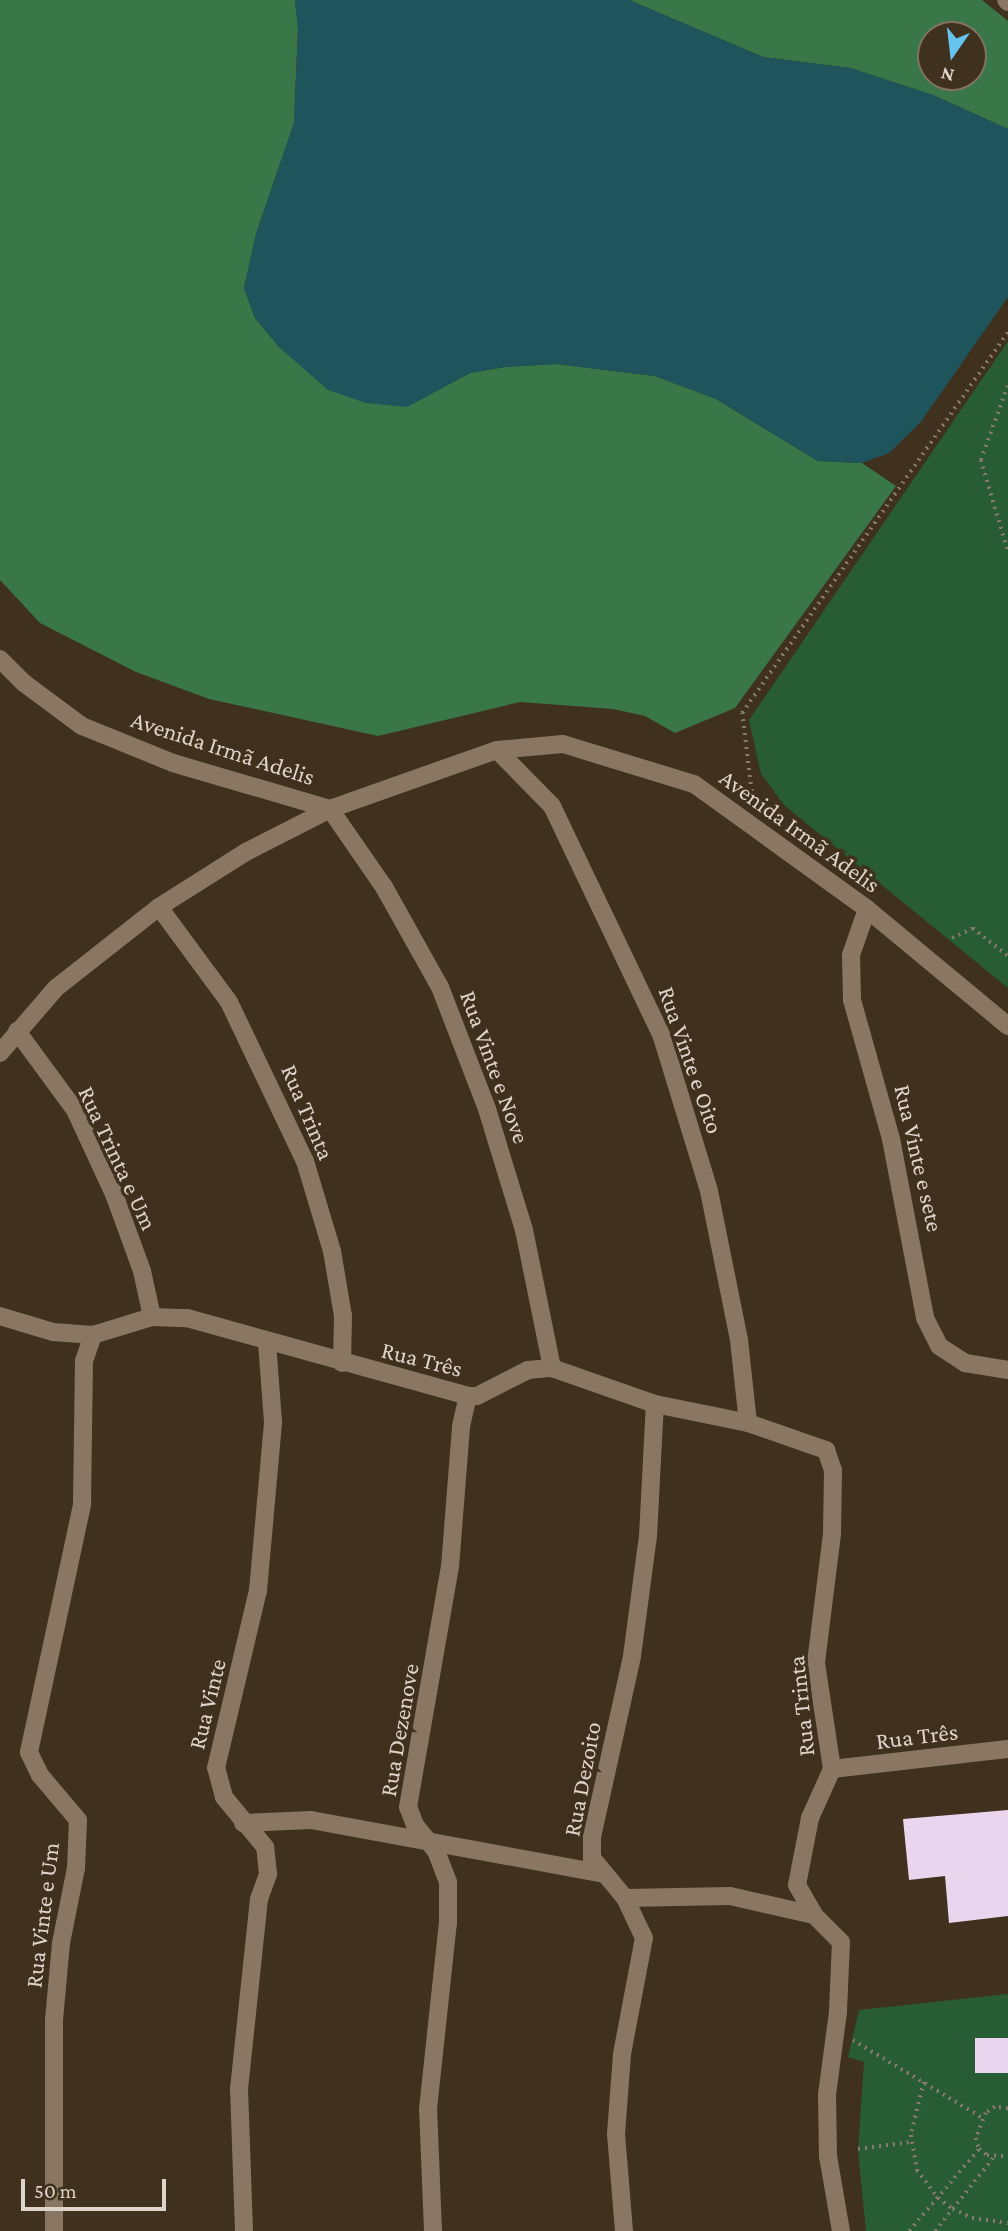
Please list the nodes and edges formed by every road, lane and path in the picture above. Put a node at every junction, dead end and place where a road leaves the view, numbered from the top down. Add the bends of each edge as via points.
1 (1008, 332) edge
2 (1008, 386) edge
3 (1008, 551) edge
4 (0, 659) edge
5 (497, 750) junction
6 (330, 809) junction
7 (755, 825) junction
8 (159, 907) junction
9 (867, 909) junction
10 (952, 937) dead end
11 (1008, 956) edge
12 (1008, 1026) edge
13 (17, 1031) junction
14 (0, 1054) edge
15 (0, 1316) edge
16 (152, 1317) junction
17 (93, 1335) junction
18 (267, 1342) junction
19 (342, 1363) junction
20 (552, 1368) junction
21 (1008, 1370) edge
22 (468, 1396) junction
23 (655, 1404) junction
24 (747, 1423) junction
25 (1008, 1749) edge
26 (832, 1769) junction
27 (243, 1823) junction
28 (429, 1843) junction
29 (604, 1874) junction
30 (625, 1898) junction
31 (814, 1914) junction
32 (852, 2039) dead end
33 (924, 2082) junction
34 (1008, 2109) edge
35 (983, 2118) junction
36 (911, 2142) junction
37 (858, 2149) dead end
38 (979, 2149) junction
39 (1008, 2157) edge
40 (993, 2158) junction
41 (938, 2198) junction
42 (953, 2209) junction
43 (1008, 2223) edge
44 (54, 2231) edge
45 (244, 2231) edge
46 (433, 2231) edge
47 (624, 2231) edge
48 (841, 2231) edge
49 (909, 2231) edge
50 (935, 2231) edge

1 - 7 path via 742,713
2 - 3 path via 981,460
4 - 6 street, Avenida Irmã Adelis via 24,684 82,726 173,763
5 - 6 street, Avenida Irmã Adelis
5 - 7 street, Avenida Irmã Adelis via 563,744 629,761 694,784
5 - 24 street, Rua Vinte e Oito via 552,806 662,1037 709,1191 739,1340
6 - 8 street, Avenida Irmã Adelis via 246,852
6 - 20 street, Rua Vinte e Nove via 384,887 440,987 487,1110 524,1230
7 - 9 street, Avenida Irmã Adelis
8 - 13 street, Avenida Irmã Adelis via 56,988
8 - 19 street, Rua Trinta via 229,1002 305,1161 332,1251 343,1316
9 - 12 street, Avenida Irmã Adelis
9 - 21 street, Rua Vinte e sete via 851,955 852,1000 891,1139 925,1318 939,1346 965,1363
10 - 11 path via 973,928
13 - 14 street, Avenida Irmã Adelis
13 - 16 street, Rua Trinta e Um via 75,1110 119,1207 142,1270
15 - 17 street, Rua Três via 53,1332
16 - 17 street, Rua Três
16 - 18 street, Rua Três via 187,1318
17 - 44 street, Rua Vinte e Um via 84,1361 82,1504 29,1752 40,1775 78,1820 76,1868 61,1943 54,2020
18 - 19 street, Rua Três
18 - 27 street, Rua Vinte via 273,1422 258,1591 216,1768 224,1797
19 - 22 street, Rua Três
20 - 22 street, Rua Três via 528,1370 477,1396
20 - 23 street
22 - 28 street, Rua Dezenove via 461,1426 450,1567 408,1807
23 - 24 street
23 - 29 street, Rua Dezoito via 648,1536 632,1656 592,1837 592,1858
24 - 26 street, Rua Trinta via 826,1450 833,1470 832,1534 816,1663
25 - 26 street, Rua Três
26 - 31 street, Rua Trinta via 810,1818 797,1885
27 - 28 street via 312,1821
27 - 45 street, Rua Vinte via 265,1847 268,1874 259,1899 239,2089
28 - 29 street
28 - 46 street, Rua Dezenove via 448,1882 428,2109
29 - 30 street, Rua Dezoito
30 - 31 street via 730,1896
30 - 47 street, Rua Dezoito via 644,1938 622,2054 616,2134
31 - 48 street, Rua Trinta via 841,1942 827,2094 828,2156
32 - 33 path
33 - 35 path
33 - 36 path via 913,2114
34 - 35 path via 995,2107
35 - 38 path via 976,2138
36 - 37 path
36 - 41 path via 917,2170
38 - 40 path
38 - 41 path
39 - 40 path
40 - 42 path
41 - 42 path
41 - 49 path
42 - 43 path via 972,2218
42 - 50 path

